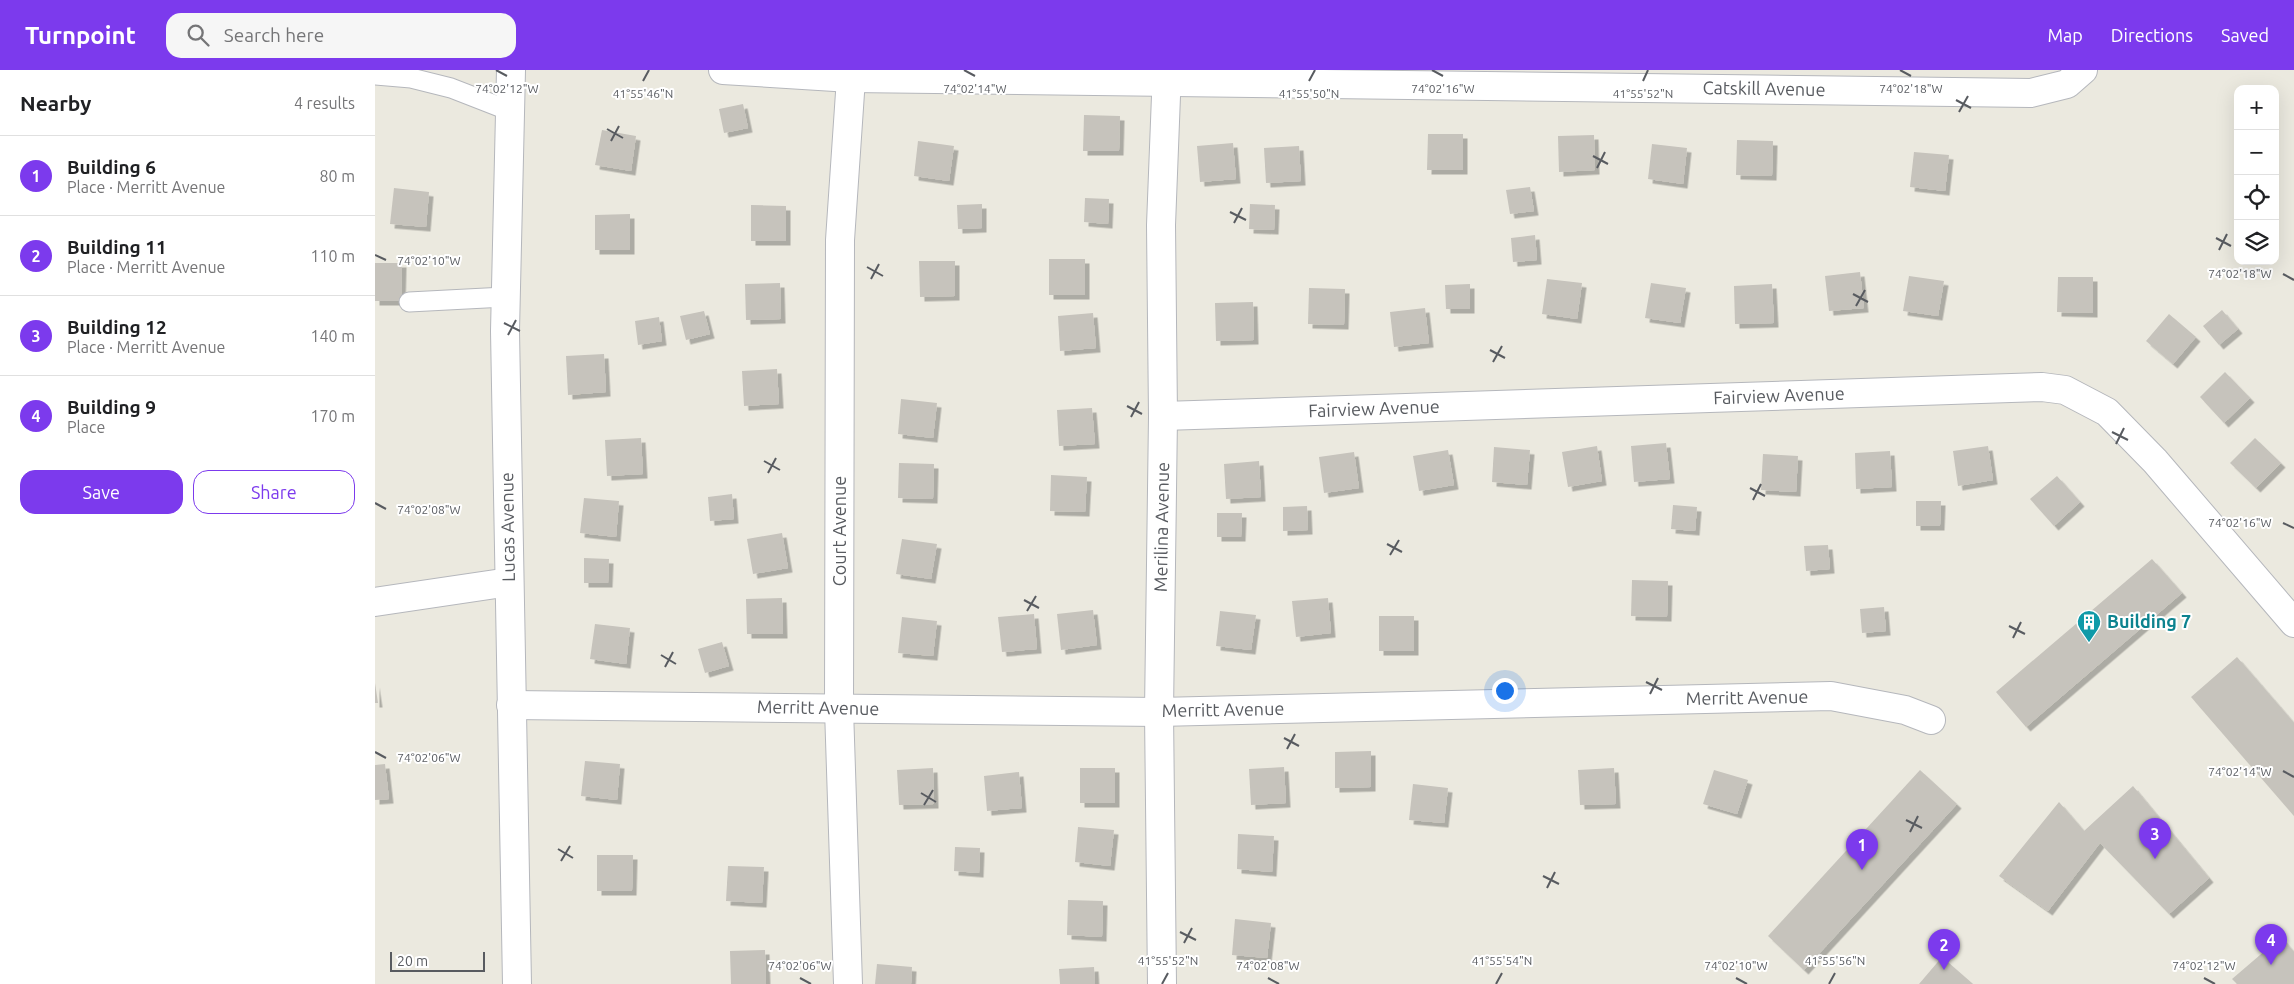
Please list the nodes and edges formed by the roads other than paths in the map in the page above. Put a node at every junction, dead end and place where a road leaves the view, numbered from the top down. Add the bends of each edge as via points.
1 (511, 70) edge
2 (723, 70) edge
3 (2082, 72) edge
4 (375, 74) edge
5 (1167, 75) edge
6 (851, 78) junction
7 (510, 111) junction
8 (505, 297) junction
9 (409, 302) dead end
10 (1163, 416) junction
11 (509, 582) junction
12 (375, 602) edge
13 (2294, 622) edge
14 (511, 705) junction
15 (839, 709) junction
16 (1159, 712) junction
17 (1931, 720) dead end
18 (517, 984) edge
19 (848, 984) edge
20 (1162, 984) edge

1 - 7 street, Lucas Avenue
2 - 6 street, Catskill Avenue
3 - 5 street, Catskill Avenue via 2067,84 2031,92
4 - 7 lane via 411,78 451,88
5 - 6 street, Catskill Avenue
5 - 10 street, Merilina Avenue via 1161,225
6 - 15 street, Court Avenue via 840,240
7 - 8 street, Lucas Avenue
8 - 9 lane
8 - 11 street, Lucas Avenue
10 - 13 street, Fairview Avenue via 2032,387 2065,390 2107,412 2155,461
10 - 16 street, Merilina Avenue
11 - 12 street
11 - 14 street, Lucas Avenue
14 - 15 street, Merritt Avenue
14 - 18 street, Lucas Avenue
15 - 16 street, Merritt Avenue
15 - 19 street, Court Avenue
16 - 17 street, Merritt Avenue via 1831,696 1905,710
16 - 20 street, Merilina Avenue

